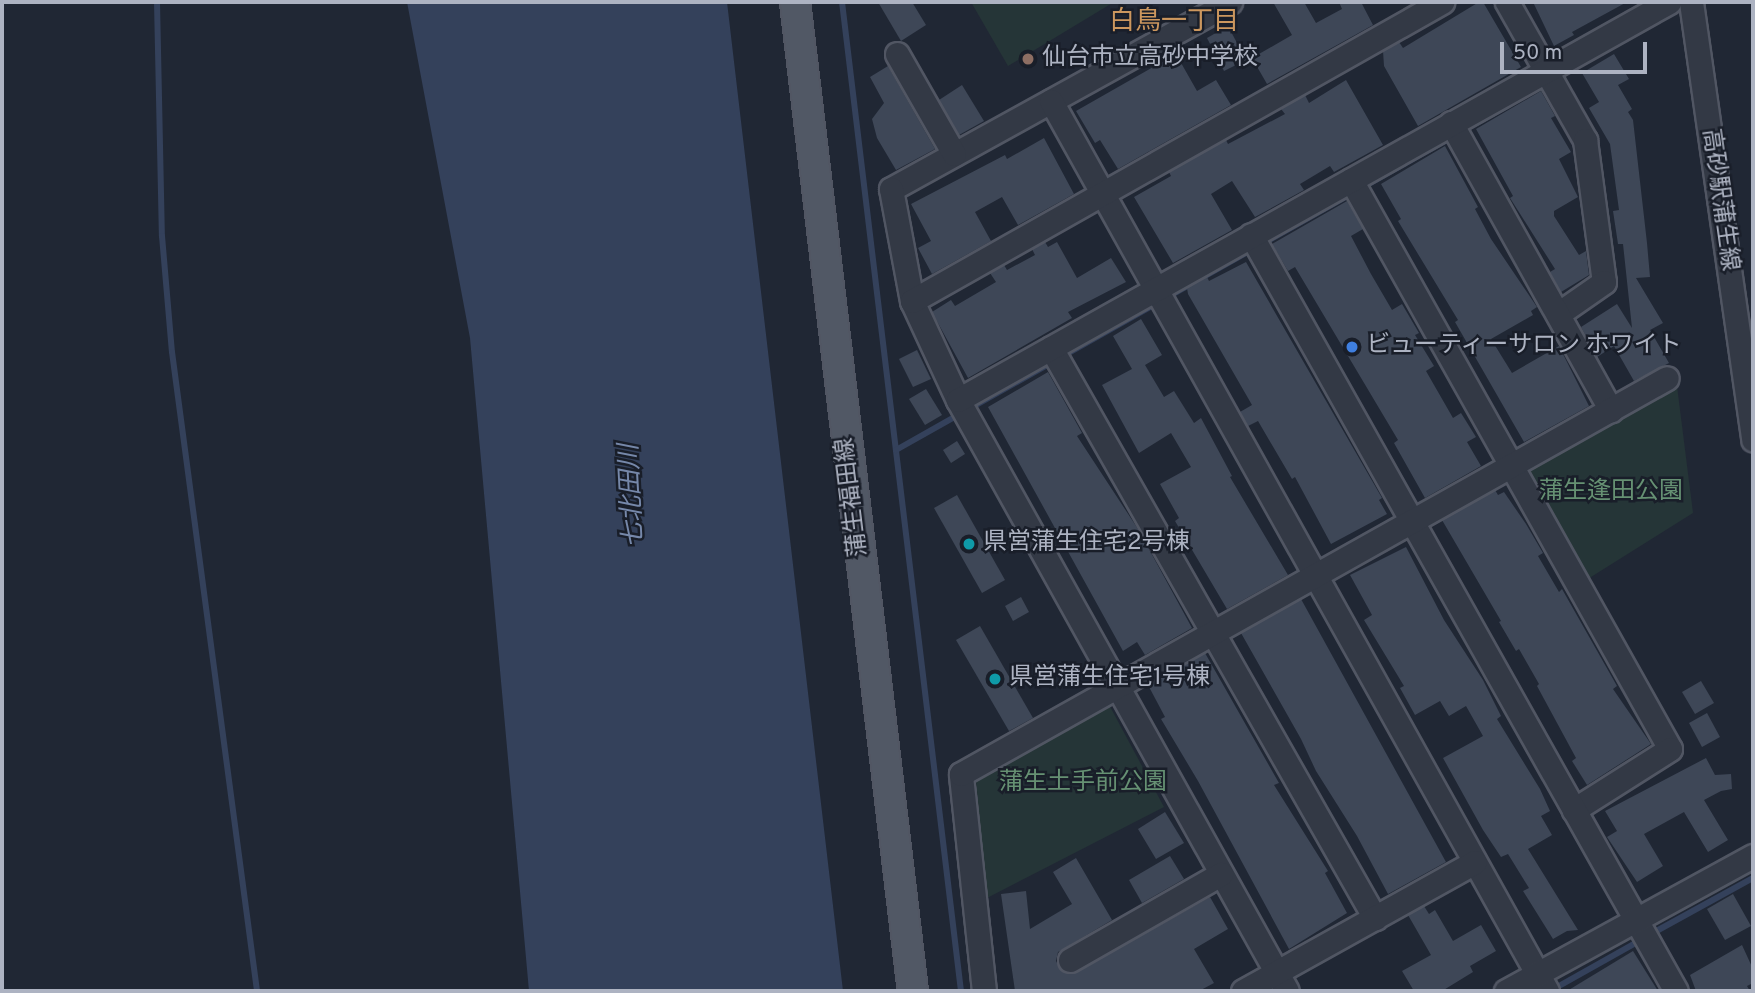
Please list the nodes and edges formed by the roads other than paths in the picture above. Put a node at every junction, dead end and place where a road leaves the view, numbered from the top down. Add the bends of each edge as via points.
1 (795, 2) edge
2 (1230, 2) edge
3 (1442, 2) edge
4 (1507, 2) edge
5 (1669, 2) edge
6 (1691, 2) edge
7 (897, 54) dead end
8 (1549, 77) junction
9 (1051, 101) junction
10 (1455, 130) junction
11 (954, 155) junction
12 (1355, 187) junction
13 (1102, 193) junction
14 (1255, 242) junction
15 (1160, 297) junction
16 (912, 301) junction
17 (1744, 304) edge
18 (1558, 314) junction
19 (1055, 355) junction
20 (1667, 378) dead end
21 (962, 408) junction
22 (1611, 410) junction
23 (1753, 440) edge
24 (1511, 466) junction
25 (1412, 521) junction
26 (1315, 575) junction
27 (1213, 633) junction
28 (1117, 687) junction
29 (1574, 810) junction
30 (1753, 856) edge
31 (1475, 862) junction
32 (1221, 874) junction
33 (1375, 918) junction
34 (1642, 932) junction
35 (1070, 960) dead end
36 (1282, 982) edge
37 (1543, 984) edge
38 (913, 991) edge
39 (984, 991) edge
40 (1243, 991) edge
41 (1506, 991) edge
42 (1676, 991) edge

1 - 38 main road, 蒲生福田線
2 - 9 street
3 - 13 street
4 - 8 street
5 - 8 street
6 - 17 street, 高砂駅蒲生線
7 - 11 street
8 - 10 street
8 - 18 street via 1585,140 1604,282
9 - 11 street
9 - 13 street
10 - 12 street
10 - 18 street
11 - 16 street via 891,189
12 - 14 street
12 - 24 street
13 - 15 street
13 - 16 street
14 - 15 street
14 - 25 street
15 - 19 street
15 - 26 street
16 - 21 street
17 - 23 street, 高砂駅蒲生線
18 - 22 street
19 - 21 street
19 - 27 street
20 - 22 street
21 - 28 street
22 - 24 street
24 - 25 street
24 - 29 street via 1670,749
25 - 26 street
25 - 29 street
26 - 27 street
26 - 31 street
27 - 28 street
27 - 33 street
28 - 32 street
28 - 39 street via 961,774
29 - 34 street
30 - 34 street
31 - 33 street
31 - 37 street
32 - 35 street
32 - 36 street
33 - 36 street
34 - 37 street
34 - 42 street
36 - 40 street
37 - 41 street

